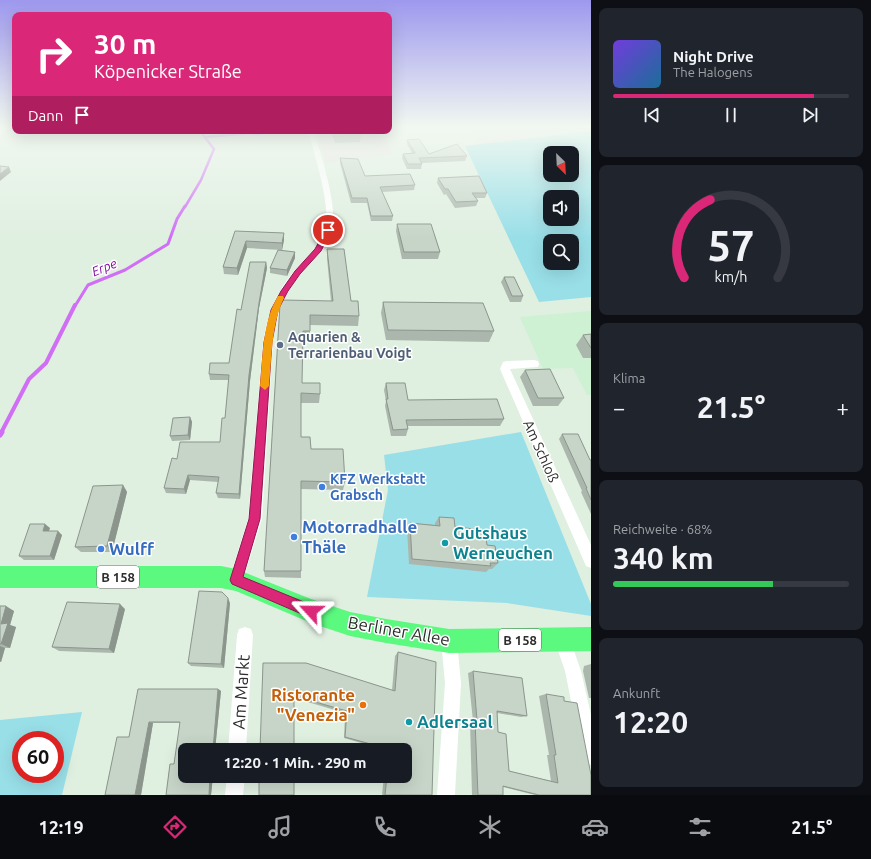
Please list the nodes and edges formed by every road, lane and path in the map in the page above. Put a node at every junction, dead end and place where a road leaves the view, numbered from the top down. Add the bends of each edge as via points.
1 (319, 164) edge
2 (534, 364) dead end
3 (591, 561) edge
4 (0, 577) edge
5 (236, 580) junction
6 (246, 635) dead end
7 (562, 639) junction
8 (591, 639) edge
9 (449, 641) junction
10 (238, 743) edge
11 (591, 756) edge
12 (235, 783) edge
13 (234, 795) edge
14 (446, 795) edge

1 - 5 street via 329,209 328,230 318,250 284,291 274,310 268,342 255,519
2 - 3 street, Am Schloß via 506,365 505,369
4 - 5 main road, Berliner Allee / B 158 via 207,576
5 - 9 main road, Berliner Allee / B 158 via 332,619
6 - 10 street, Am Markt
7 - 8 main road, Berliner Allee / B 158
7 - 9 main road, Berliner Allee / B 158
7 - 11 street via 573,671
9 - 14 street via 453,683
12 - 13 street

